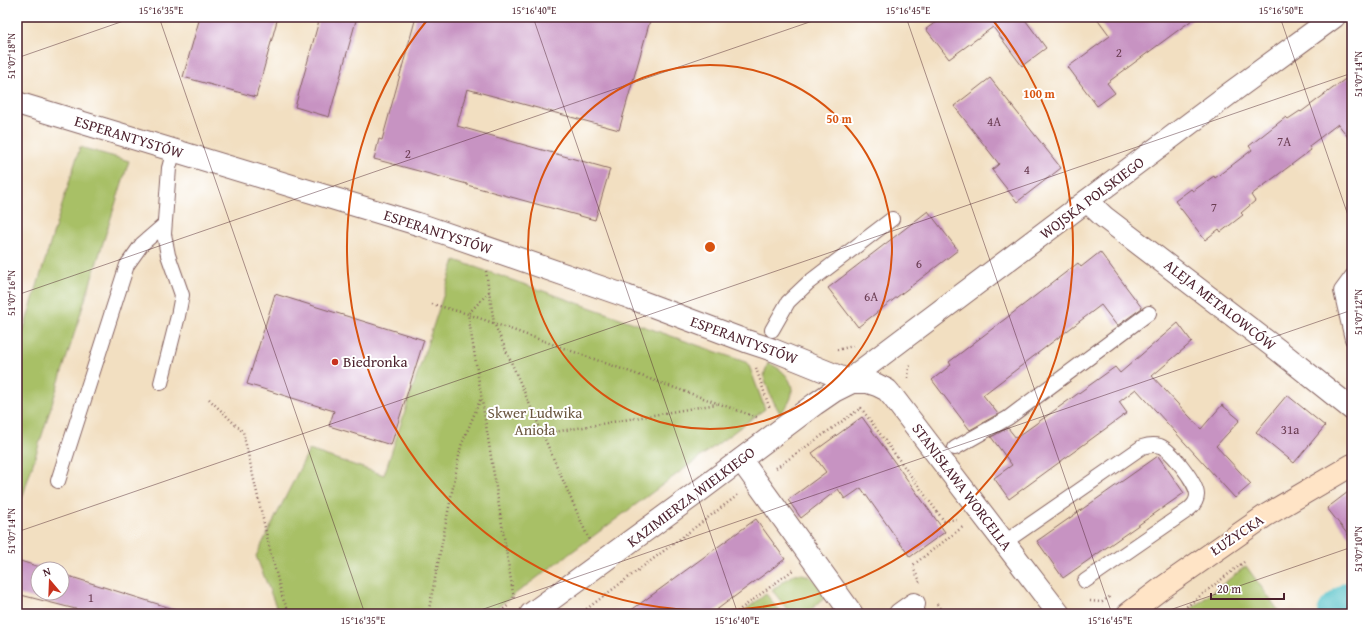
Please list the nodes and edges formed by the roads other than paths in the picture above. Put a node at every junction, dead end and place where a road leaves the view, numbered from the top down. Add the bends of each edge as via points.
1 (1334, 17) edge
2 (17, 103) edge
3 (174, 150) junction
4 (1087, 201) junction
5 (892, 219) dead end
6 (164, 225) junction
7 (1352, 276) edge
8 (1149, 313) dead end
9 (772, 330) dead end
10 (1352, 339) edge
11 (852, 382) junction
12 (160, 383) dead end
13 (1352, 409) edge
14 (955, 448) dead end
15 (741, 460) junction
16 (1352, 464) edge
17 (58, 481) dead end
18 (1005, 542) junction
19 (1085, 581) dead end
20 (531, 614) edge
21 (852, 614) edge
22 (1059, 614) edge
23 (1128, 614) edge

1 - 4 street, WOJSKA POLSKIEGO
2 - 3 street, ESPERANTYSTÓW
3 - 6 lane via 169,168
3 - 11 street, ESPERANTYSTÓW via 421,225 626,296
4 - 11 street, WOJSKA POLSKIEGO via 858,373
4 - 13 street, ALEJA METALOWCÓW via 1104,217 1210,289 1282,344
5 - 9 lane via 808,283 788,302
6 - 12 lane via 168,255 182,295
6 - 17 lane via 142,244 127,265
7 - 10 lane via 1341,291
8 - 14 lane via 1008,418
11 - 15 street, KAZIMIERZA WIELKIEGO via 834,391
11 - 18 street, STANISŁAWA WORCELLA via 877,384 887,390
15 - 20 street, KAZIMIERZA WIELKIEGO
15 - 21 street
16 - 23 street, ŁUŻYCKA via 1265,516
18 - 19 lane via 1142,447 1160,446 1167,450 1196,488 1196,501 1188,510
18 - 22 street, STANISŁAWA WORCELLA

